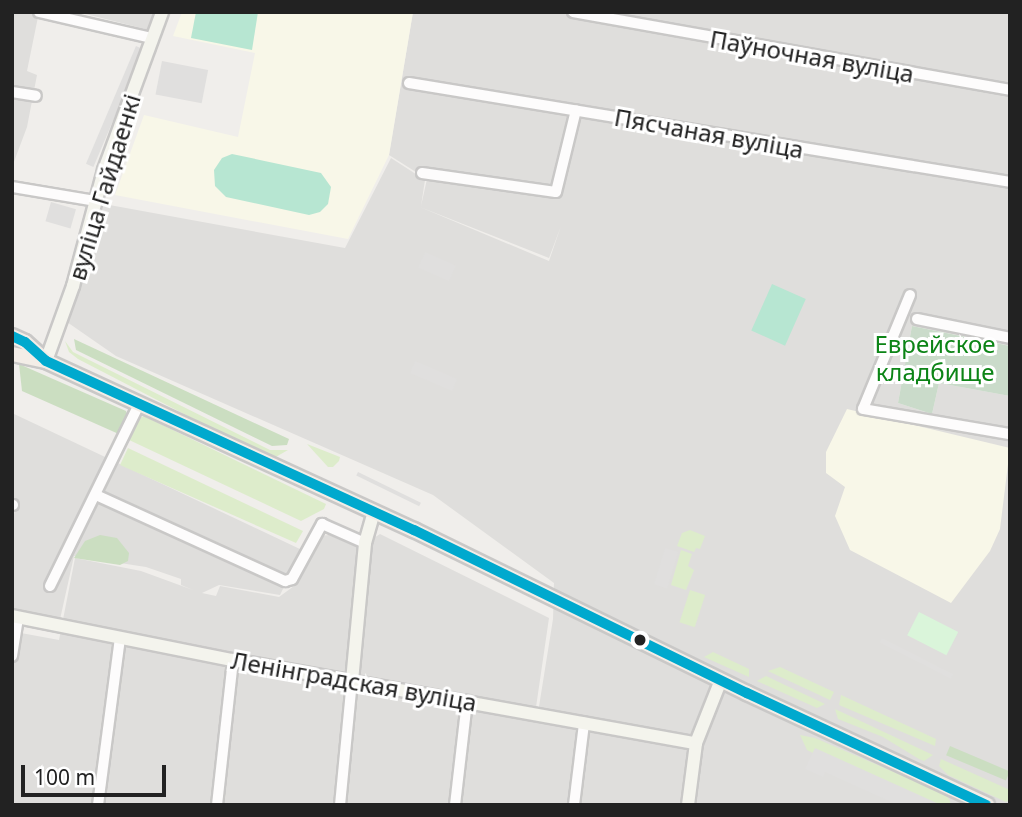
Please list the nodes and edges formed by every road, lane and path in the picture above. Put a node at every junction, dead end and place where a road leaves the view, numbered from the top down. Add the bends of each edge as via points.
1 (38, 12) edge
2 (162, 12) edge
3 (573, 12) edge
4 (152, 38) junction
5 (409, 83) dead end
6 (1010, 90) edge
7 (12, 92) edge
8 (36, 96) dead end
9 (576, 110) junction
10 (422, 173) dead end
11 (1010, 182) edge
12 (12, 187) edge
13 (96, 201) junction
14 (910, 295) dead end
15 (917, 319) dead end
16 (12, 336) edge
17 (1010, 338) edge
18 (12, 354) edge
19 (46, 361) junction
20 (139, 404) junction
21 (1010, 434) edge
22 (96, 495) junction
23 (374, 512) junction
24 (365, 542) junction
25 (50, 586) dead end
26 (15, 616) edge
27 (120, 638) junction
28 (12, 656) edge
29 (233, 660) junction
30 (721, 680) junction
31 (352, 681) junction
32 (467, 701) junction
33 (584, 723) junction
34 (696, 743) junction
35 (98, 805) edge
36 (217, 805) edge
37 (340, 805) edge
38 (455, 805) edge
39 (574, 805) edge
40 (688, 805) edge
41 (987, 805) edge

1 - 4 street
2 - 4 street, вуліца Гайдаенкі
3 - 6 street, Паўночная вуліца
4 - 13 street, вуліца Гайдаенкі
5 - 9 street, Пясчаная вуліца
7 - 8 street
9 - 10 street via 556,192
9 - 11 street, Пясчаная вуліца
12 - 13 street
13 - 19 street, вуліца Гайдаенкі
14 - 21 street via 863,409
15 - 17 street
16 - 19 main road
18 - 19 main road
19 - 20 main road
20 - 22 street
20 - 23 main road
22 - 24 street via 285,582 292,579 322,524
22 - 25 street
23 - 24 street
23 - 30 main road
24 - 31 street
26 - 27 street, Ленінградская вуліца
26 - 28 street
27 - 29 street, Ленінградская вуліца
27 - 35 street
29 - 31 street, Ленінградская вуліца
29 - 36 street
30 - 34 street
30 - 41 main road
31 - 32 street, Ленінградская вуліца
31 - 37 street
32 - 33 street, Ленінградская вуліца
32 - 38 street
33 - 34 street, Ленінградская вуліца
33 - 39 street
34 - 40 street

